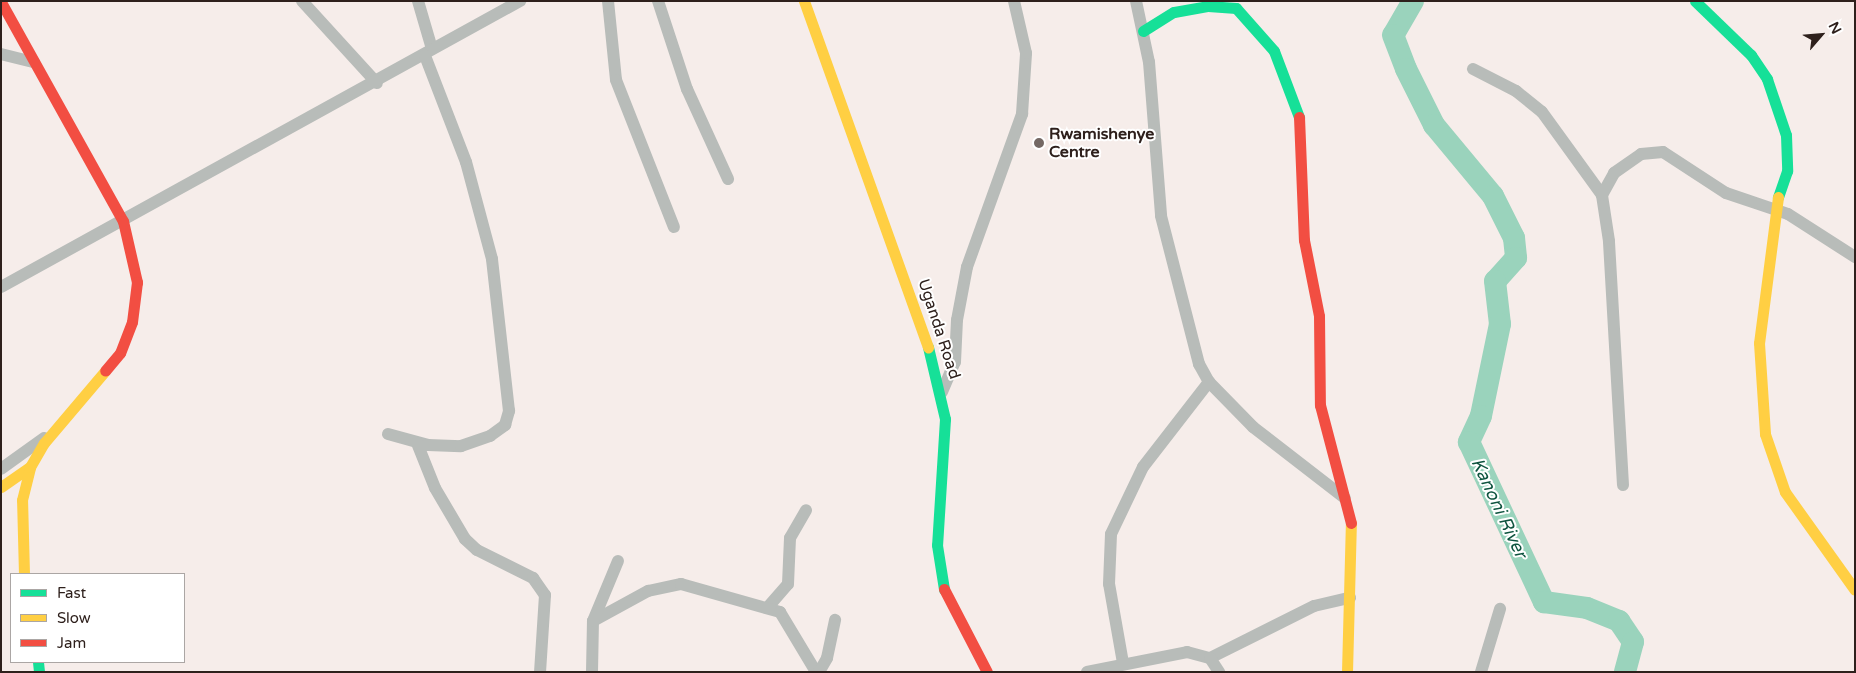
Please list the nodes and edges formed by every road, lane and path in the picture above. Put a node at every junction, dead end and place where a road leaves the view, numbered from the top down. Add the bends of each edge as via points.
1 (302, 1) edge
2 (418, 1) edge
3 (520, 1) edge
4 (608, 1) edge
5 (658, 1) edge
6 (804, 1) edge
7 (1014, 1) edge
8 (1136, 1) edge
9 (1695, 1) edge
10 (1, 2) edge
11 (1143, 31) junction
12 (428, 52) junction
13 (1, 54) edge
14 (34, 62) junction
15 (1473, 69) dead end
16 (377, 83) junction
17 (728, 180) dead end
18 (1602, 194) junction
19 (1773, 211) junction
20 (123, 221) junction
21 (674, 227) dead end
22 (1855, 258) edge
23 (1, 288) edge
24 (1209, 382) junction
25 (942, 392) junction
26 (54, 431) junction
27 (388, 434) dead end
28 (417, 443) junction
29 (30, 467) junction
30 (1, 468) edge
31 (1623, 485) dead end
32 (1, 487) edge
33 (1349, 502) junction
34 (806, 510) dead end
35 (618, 561) dead end
36 (24, 573) edge
37 (1855, 590) edge
38 (1350, 598) junction
39 (768, 607) junction
40 (1500, 609) dead end
41 (835, 620) dead end
42 (593, 621) junction
43 (1210, 658) junction
44 (1123, 662) junction
45 (540, 672) edge
46 (592, 672) edge
47 (817, 672) edge
48 (987, 672) edge
49 (1088, 672) edge
50 (1219, 672) edge
51 (1347, 672) edge
52 (1481, 672) edge

1 - 16 street
2 - 12 street
3 - 12 street
4 - 21 street via 616,80
5 - 17 street via 687,89
6 - 25 street, Uganda Road via 907,282
7 - 25 street via 1026,52 1022,114 967,267 957,320 955,362
8 - 11 street
9 - 19 street via 1751,55 1767,79 1789,158
10 - 14 street
11 - 24 street via 1161,216 1185,320
11 - 33 street via 1174,12 1208,6 1236,8 1256,26 1297,105 1304,152 1304,240 1319,316 1320,405
12 - 16 street
12 - 28 street via 466,162 492,259 509,412 505,425 490,436 461,446
13 - 14 street
14 - 20 street
15 - 18 street via 1516,91 1542,112
16 - 20 street
18 - 19 street via 1618,169 1652,151 1663,152 1726,193
18 - 31 street via 1609,241
19 - 22 street via 1788,214
19 - 37 street via 1759,343 1764,434 1786,492
20 - 23 street
20 - 26 street via 137,282 128,339 111,366
24 - 33 street via 1253,427
24 - 44 street via 1143,467 1111,534 1109,584
25 - 48 street, Uganda Road via 944,437 938,545 941,582 956,618
26 - 29 street
26 - 30 street
27 - 28 street
28 - 45 street via 435,488 465,539 477,550 533,578 546,595
29 - 32 street
29 - 36 street via 22,500
33 - 38 street via 1354,551
34 - 39 street via 790,538 788,584
35 - 42 street
38 - 43 street via 1314,606
38 - 51 street
39 - 42 street via 681,584 664,585
39 - 47 street via 786,620
40 - 52 street
41 - 47 street via 827,658
42 - 46 street
43 - 44 street via 1187,652
43 - 50 street
44 - 49 street

